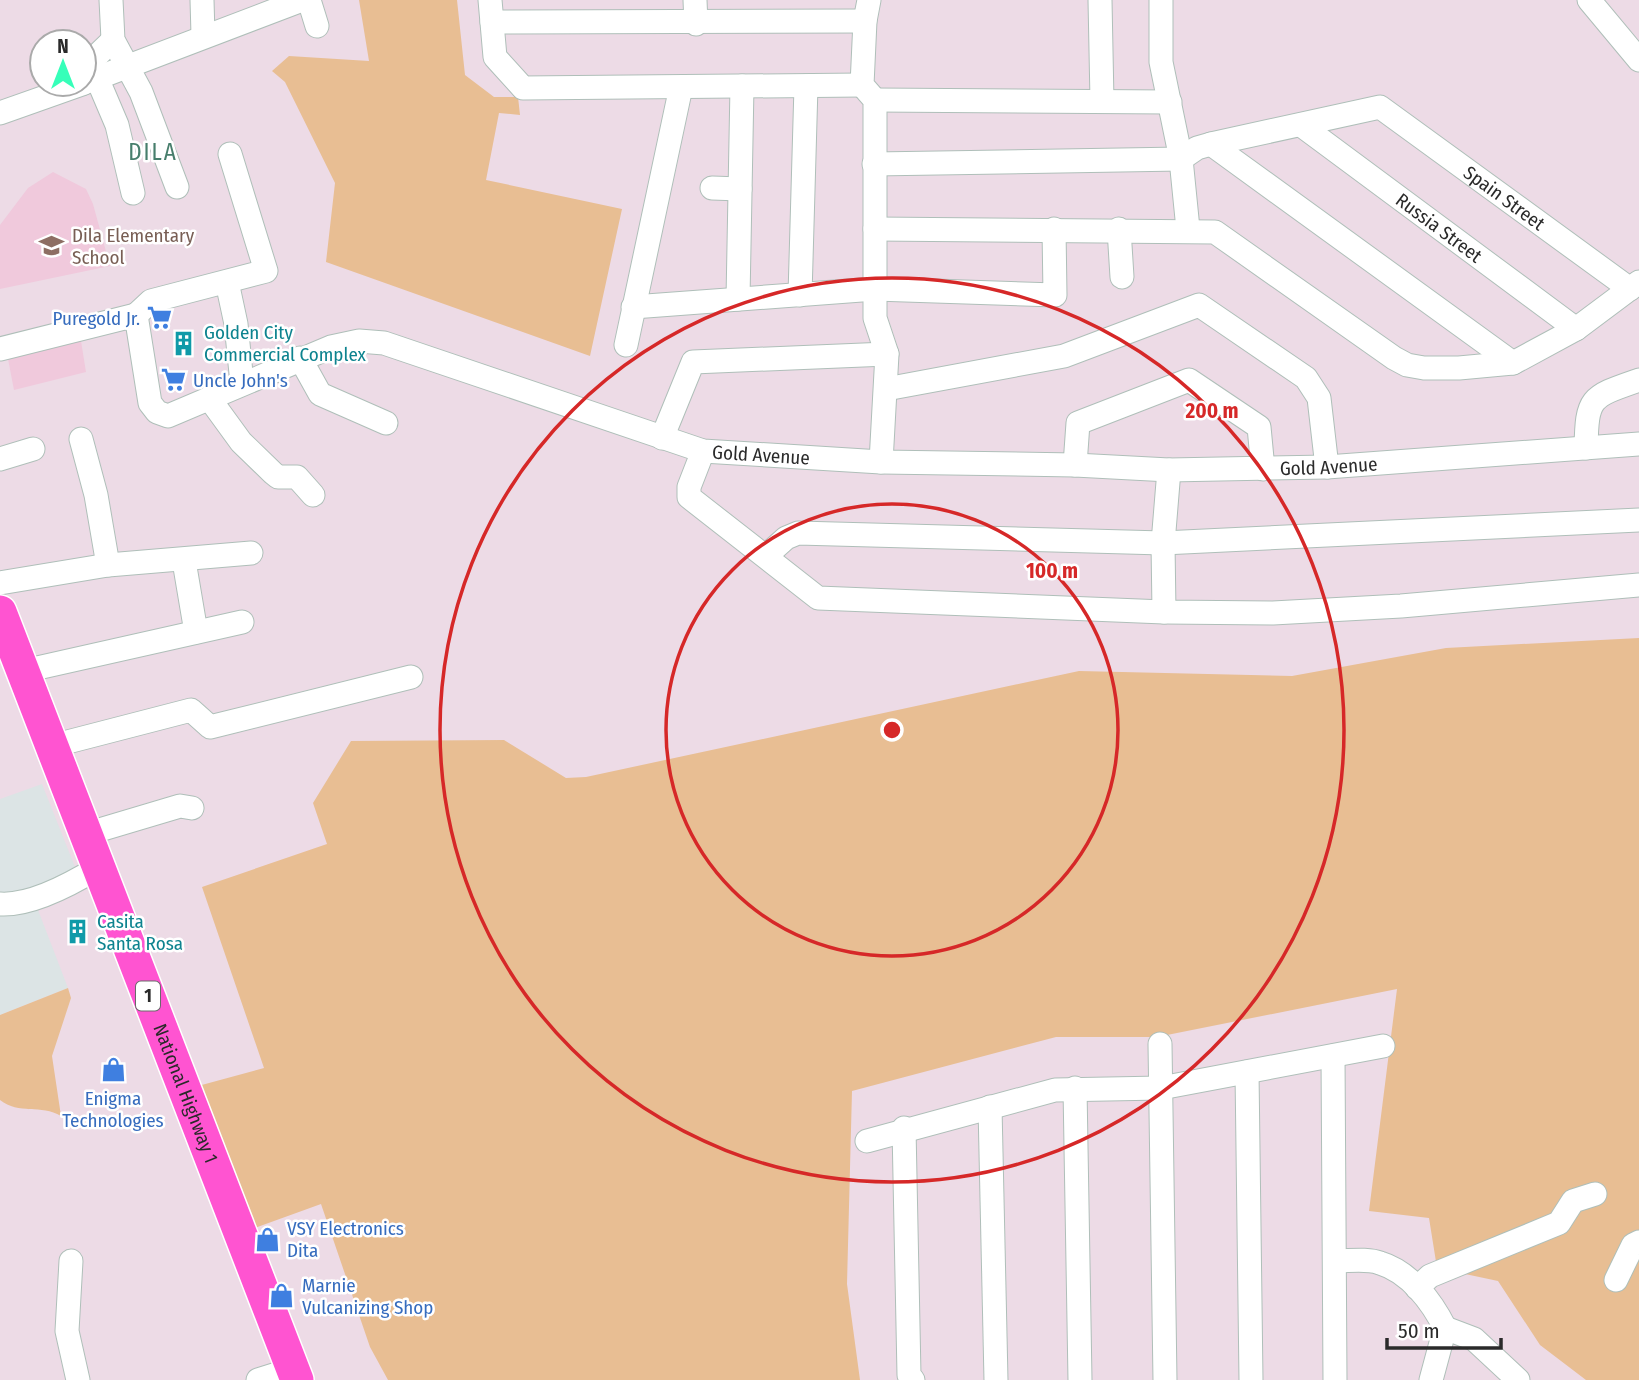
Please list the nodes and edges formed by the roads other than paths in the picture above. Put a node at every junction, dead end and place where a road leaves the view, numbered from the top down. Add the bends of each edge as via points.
1 (111, 0) edge
2 (202, 0) edge
3 (302, 0) edge
4 (309, 0) edge
5 (695, 0) edge
6 (1100, 0) edge
7 (1161, 0) edge
8 (1589, 0) edge
9 (867, 10) edge
10 (491, 11) edge
11 (696, 24) junction
12 (317, 26) dead end
13 (203, 35) junction
14 (113, 40) junction
15 (1637, 53) edge
16 (98, 62) edge
17 (130, 66) junction
18 (98, 75) edge
19 (681, 86) junction
20 (742, 86) junction
21 (806, 86) junction
22 (868, 92) junction
23 (98, 95) edge
24 (38, 98) edge
25 (1102, 101) junction
26 (1170, 102) junction
27 (0, 113) edge
28 (1301, 125) junction
29 (1210, 144) junction
30 (230, 154) dead end
31 (1181, 159) junction
32 (874, 164) junction
33 (177, 187) dead end
34 (712, 188) dead end
35 (740, 190) junction
36 (133, 193) dead end
37 (875, 229) junction
38 (1054, 229) junction
39 (1119, 229) junction
40 (1188, 229) junction
41 (1122, 277) dead end
42 (227, 282) junction
43 (1634, 286) edge
44 (875, 289) junction
45 (800, 295) junction
46 (738, 299) junction
47 (633, 307) junction
48 (136, 315) junction
49 (1576, 329) junction
50 (626, 345) dead end
51 (0, 349) edge
52 (887, 354) junction
53 (300, 358) junction
54 (1513, 363) junction
55 (1639, 380) edge
56 (242, 383) junction
57 (886, 389) junction
58 (209, 398) junction
59 (386, 423) dead end
60 (662, 438) junction
61 (81, 439) dead end
62 (1639, 444) edge
63 (1586, 448) junction
64 (33, 449) dead end
65 (703, 451) junction
66 (0, 459) edge
67 (881, 462) junction
68 (1075, 465) junction
69 (1327, 467) junction
70 (1263, 468) junction
71 (1169, 470) junction
72 (313, 495) dead end
73 (1639, 520) edge
74 (1163, 543) junction
75 (251, 554) dead end
76 (766, 556) junction
77 (184, 561) junction
78 (108, 565) junction
79 (0, 583) edge
80 (1639, 585) edge
81 (0, 612) edge
82 (1164, 612) junction
83 (242, 622) dead end
84 (196, 632) junction
85 (14, 665) edge
86 (411, 677) dead end
87 (52, 746) junction
88 (192, 808) dead end
89 (86, 834) junction
90 (99, 867) junction
91 (0, 904) edge
92 (1160, 1044) dead end
93 (1383, 1046) dead end
94 (1333, 1056) junction
95 (1247, 1072) junction
96 (1075, 1088) junction
97 (1161, 1088) junction
98 (990, 1107) junction
99 (904, 1128) junction
100 (867, 1141) dead end
101 (1595, 1194) dead end
102 (1639, 1242) edge
103 (71, 1261) dead end
104 (1336, 1261) junction
105 (1616, 1280) dead end
106 (1417, 1288) junction
107 (1445, 1328) junction
108 (295, 1375) edge
109 (78, 1380) edge
110 (258, 1380) edge
111 (913, 1380) edge
112 (996, 1380) edge
113 (1080, 1380) edge
114 (1165, 1380) edge
115 (1251, 1380) edge
116 (1335, 1380) edge
117 (1431, 1380) edge
118 (1518, 1380) edge

1 - 14 street
2 - 13 street
3 - 13 street
4 - 12 street
5 - 11 street
6 - 25 street
7 - 26 street via 1161,62
8 - 15 street
9 - 11 street
9 - 22 street
10 - 11 street
10 - 19 street via 495,57 523,88
13 - 17 street
14 - 16 street
14 - 17 street
17 - 18 street
17 - 33 street
19 - 20 street
19 - 47 street
20 - 21 street
20 - 35 street
21 - 22 street
21 - 45 street
22 - 25 street
22 - 32 street
23 - 36 street via 117,125
24 - 27 street
25 - 26 street
26 - 31 street
28 - 29 street
28 - 43 street, Spain Street via 1380,107
28 - 49 street, Russia Street
29 - 31 street
29 - 54 street
30 - 42 street via 266,271
31 - 32 street
31 - 40 street
32 - 37 street
34 - 35 street
35 - 46 street
37 - 38 street
37 - 44 street
38 - 39 street
38 - 44 street via 1055,295
39 - 40 street
39 - 41 street
40 - 54 street via 1215,232 1407,365 1459,368
42 - 48 street via 151,301
42 - 56 street
43 - 49 street
44 - 45 street
44 - 52 street via 875,318
45 - 46 street
46 - 47 street
47 - 50 street
48 - 51 street
48 - 58 street, Gold Avenue via 150,403 168,416
49 - 54 street
52 - 57 street
52 - 60 street via 693,362
53 - 56 street, Gold Avenue
53 - 59 street via 320,394
53 - 60 street, Gold Avenue via 359,341 384,343
55 - 63 street via 1591,402
56 - 58 street, Gold Avenue
57 - 67 street
57 - 69 street via 1064,356 1199,305 1306,378 1320,398
58 - 72 street via 241,442 278,477 297,477
60 - 65 street, Gold Avenue
61 - 78 street
62 - 63 street, Gold Avenue
63 - 69 street, Gold Avenue
64 - 66 street
65 - 67 street, Gold Avenue
65 - 76 street via 689,497
67 - 68 street, Gold Avenue
68 - 70 street via 1078,423 1189,380 1259,427
68 - 71 street, Gold Avenue
69 - 70 street, Gold Avenue
70 - 71 street, Gold Avenue
71 - 74 street
73 - 74 street
74 - 76 street via 797,533
74 - 82 street
75 - 77 street
76 - 82 street via 818,598
77 - 78 street
77 - 84 street
78 - 79 street
80 - 82 street via 1401,606 1273,613
81 - 85 highway, National Highway 1 / 1
83 - 84 street
84 - 85 street
85 - 87 highway, National Highway 1 / 1
86 - 87 street via 210,727 191,710
87 - 89 highway, National Highway 1 / 1
88 - 89 street via 180,806
89 - 90 highway, National Highway 1 / 1
90 - 91 street via 34,897
90 - 108 highway, National Highway 1 / 1
92 - 97 street
93 - 94 street
94 - 95 street
94 - 104 street
95 - 97 street
95 - 115 street
96 - 97 street
96 - 98 street
96 - 113 street
97 - 114 street
98 - 99 street
98 - 112 street
99 - 100 street
99 - 111 street via 909,1376
101 - 106 street via 1573,1201 1559,1223 1430,1276
102 - 105 street via 1633,1245
103 - 109 street via 67,1331
104 - 106 street via 1380,1262
104 - 116 street
106 - 107 street via 1433,1304
107 - 117 street
107 - 118 street via 1474,1339
108 - 110 street

